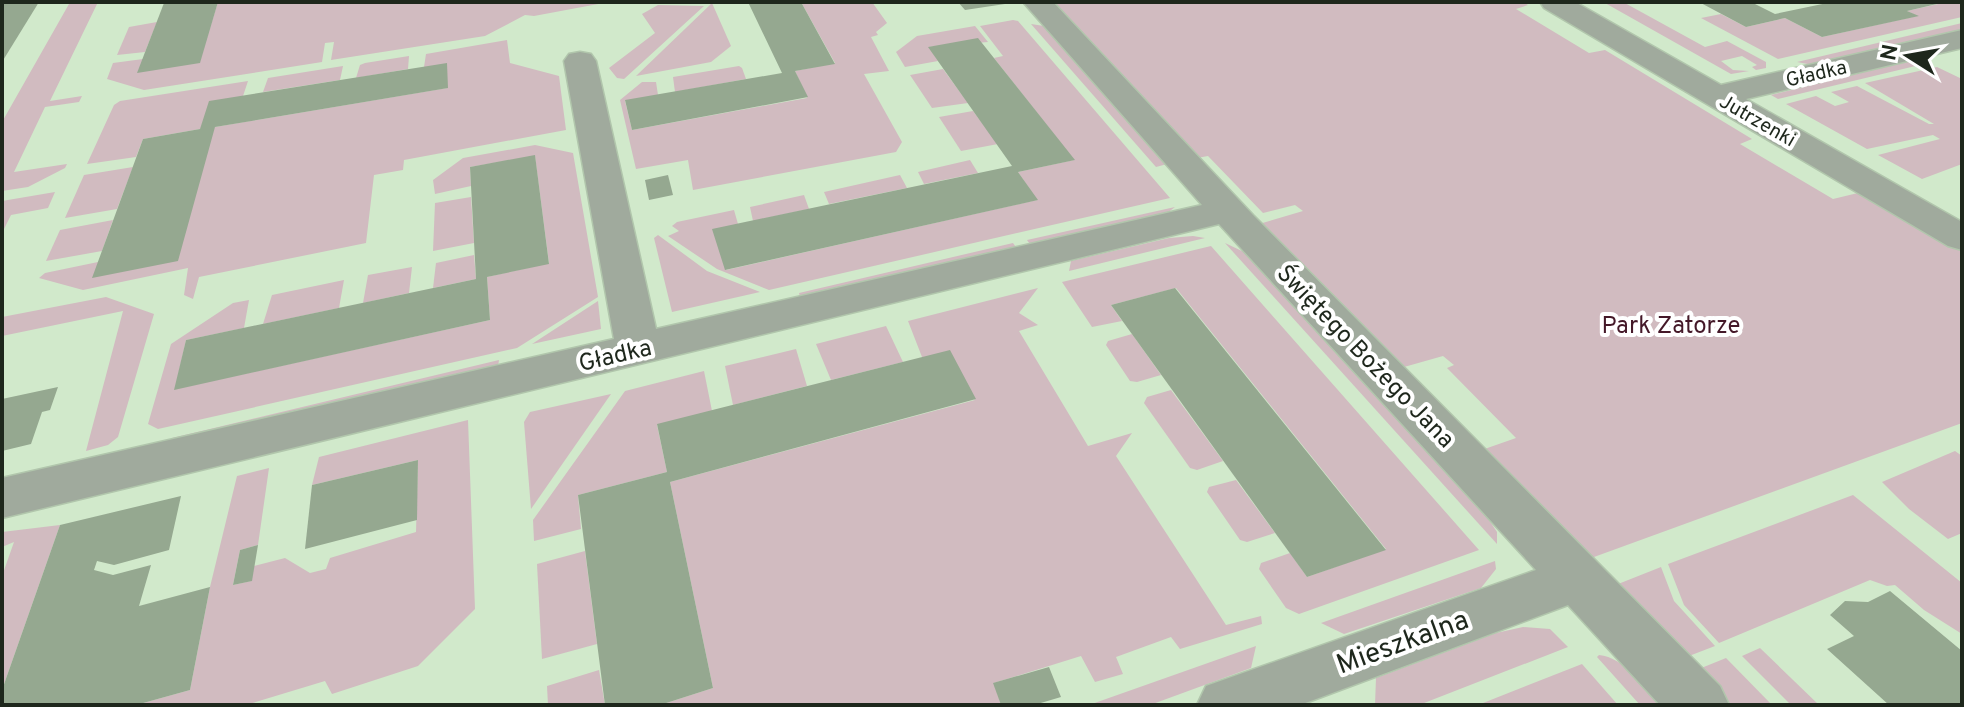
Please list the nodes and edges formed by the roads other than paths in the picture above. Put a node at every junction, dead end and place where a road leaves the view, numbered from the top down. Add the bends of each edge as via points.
1 (1037, 2) edge
2 (1554, 2) edge
3 (1962, 39) edge
4 (580, 61) dead end
5 (1717, 96) junction
6 (1228, 210) junction
7 (1962, 238) edge
8 (638, 349) junction
9 (2, 498) edge
10 (1578, 578) junction
11 (1227, 705) edge
12 (1699, 705) edge

1 - 6 street, Świętego Bożego Jana
2 - 5 street, Jutrzenki
3 - 5 street, Gładka
4 - 8 street
5 - 7 street, Jutrzenki
6 - 8 street, Gładka
6 - 10 street, Świętego Bożego Jana
8 - 9 street, Gładka
10 - 11 street, Mieszkalna
10 - 12 street, Świętego Bożego Jana

